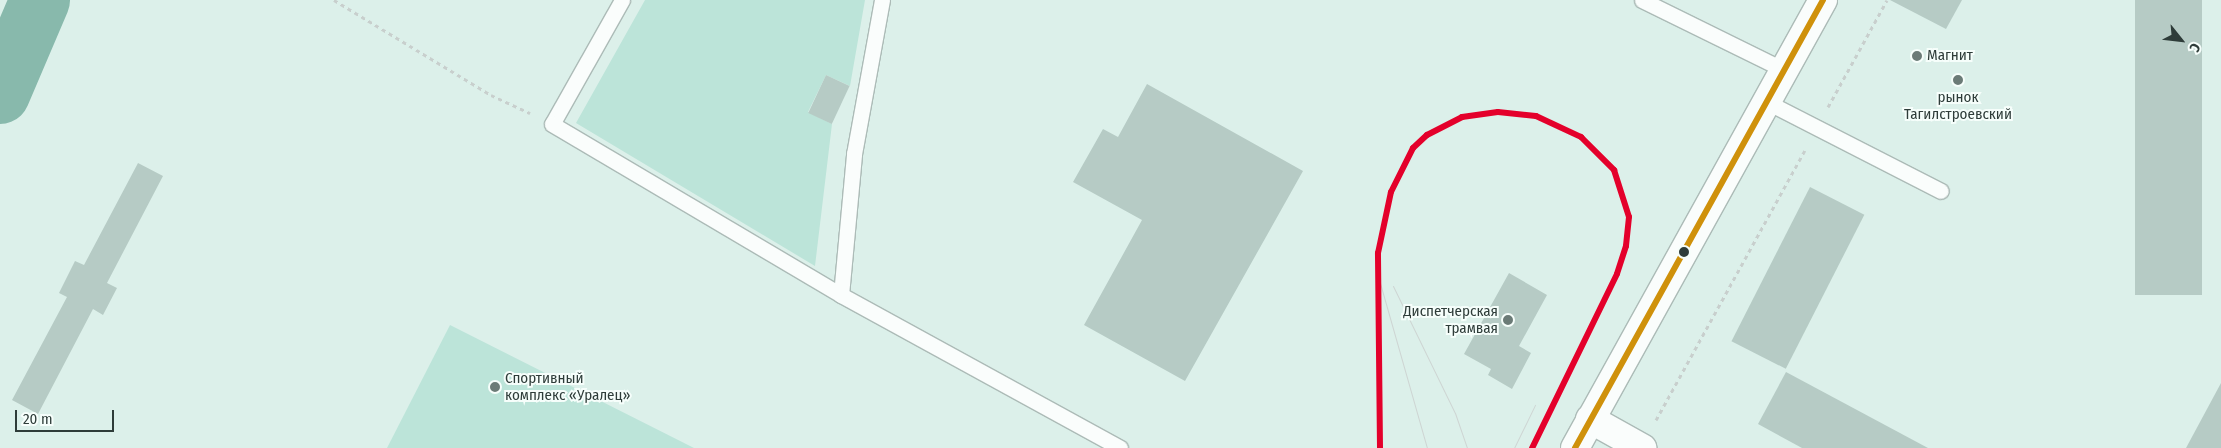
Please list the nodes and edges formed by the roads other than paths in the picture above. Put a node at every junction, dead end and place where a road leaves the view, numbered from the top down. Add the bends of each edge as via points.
1 (622, 0) edge
2 (882, 0) edge
3 (1642, 0) edge
4 (1823, 0) edge
5 (1786, 71) junction
6 (1767, 102) junction
7 (1941, 191) dead end
8 (841, 295) junction
9 (1590, 419) junction
10 (1120, 448) edge
11 (1575, 448) edge
12 (1641, 448) edge

1 - 8 lane via 552,124
2 - 8 lane via 854,154
3 - 5 lane
4 - 5 main road
5 - 6 main road
6 - 7 lane
6 - 9 main road
8 - 10 lane
9 - 11 main road
9 - 12 main road

